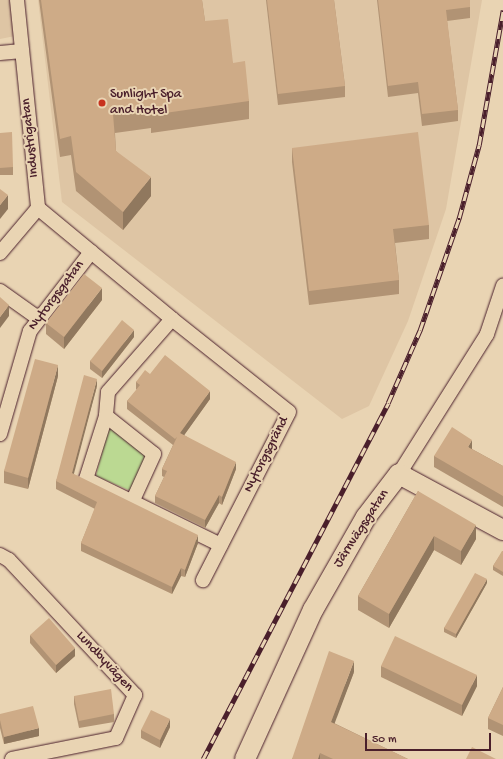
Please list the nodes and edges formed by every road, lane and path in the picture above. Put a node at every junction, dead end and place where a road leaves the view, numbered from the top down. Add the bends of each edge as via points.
1 (17, 0) edge
2 (22, 51) junction
3 (0, 53) edge
4 (38, 208) junction
5 (91, 252) junction
6 (0, 253) edge
7 (503, 286) edge
8 (0, 291) edge
9 (38, 318) junction
10 (172, 319) junction
11 (106, 416) junction
12 (0, 434) edge
13 (399, 474) junction
14 (133, 500) junction
15 (503, 530) edge
16 (221, 546) junction
17 (0, 555) edge
18 (203, 580) dead end
19 (12, 759) edge
20 (245, 759) edge

1 - 2 street, Industrigatan
2 - 3 street
2 - 4 street, Industrigatan
4 - 5 street
4 - 6 street
5 - 9 street, Nytorgsgatan
5 - 10 street, Nytorgsgränd
7 - 13 street, Järnvägsgatan via 487,334
8 - 9 street
9 - 12 street, Nytorgsgatan via 30,331
10 - 11 street via 108,392
10 - 16 street, Nytorgsgränd via 289,412
11 - 14 street via 154,454
11 - 14 street via 86,479
13 - 15 main road
13 - 20 main road, Järnvägsgatan via 366,517 313,610
14 - 16 street
16 - 18 street, Nytorgsgränd
17 - 19 street, Lundbyvägen via 9,560 135,695 116,738

